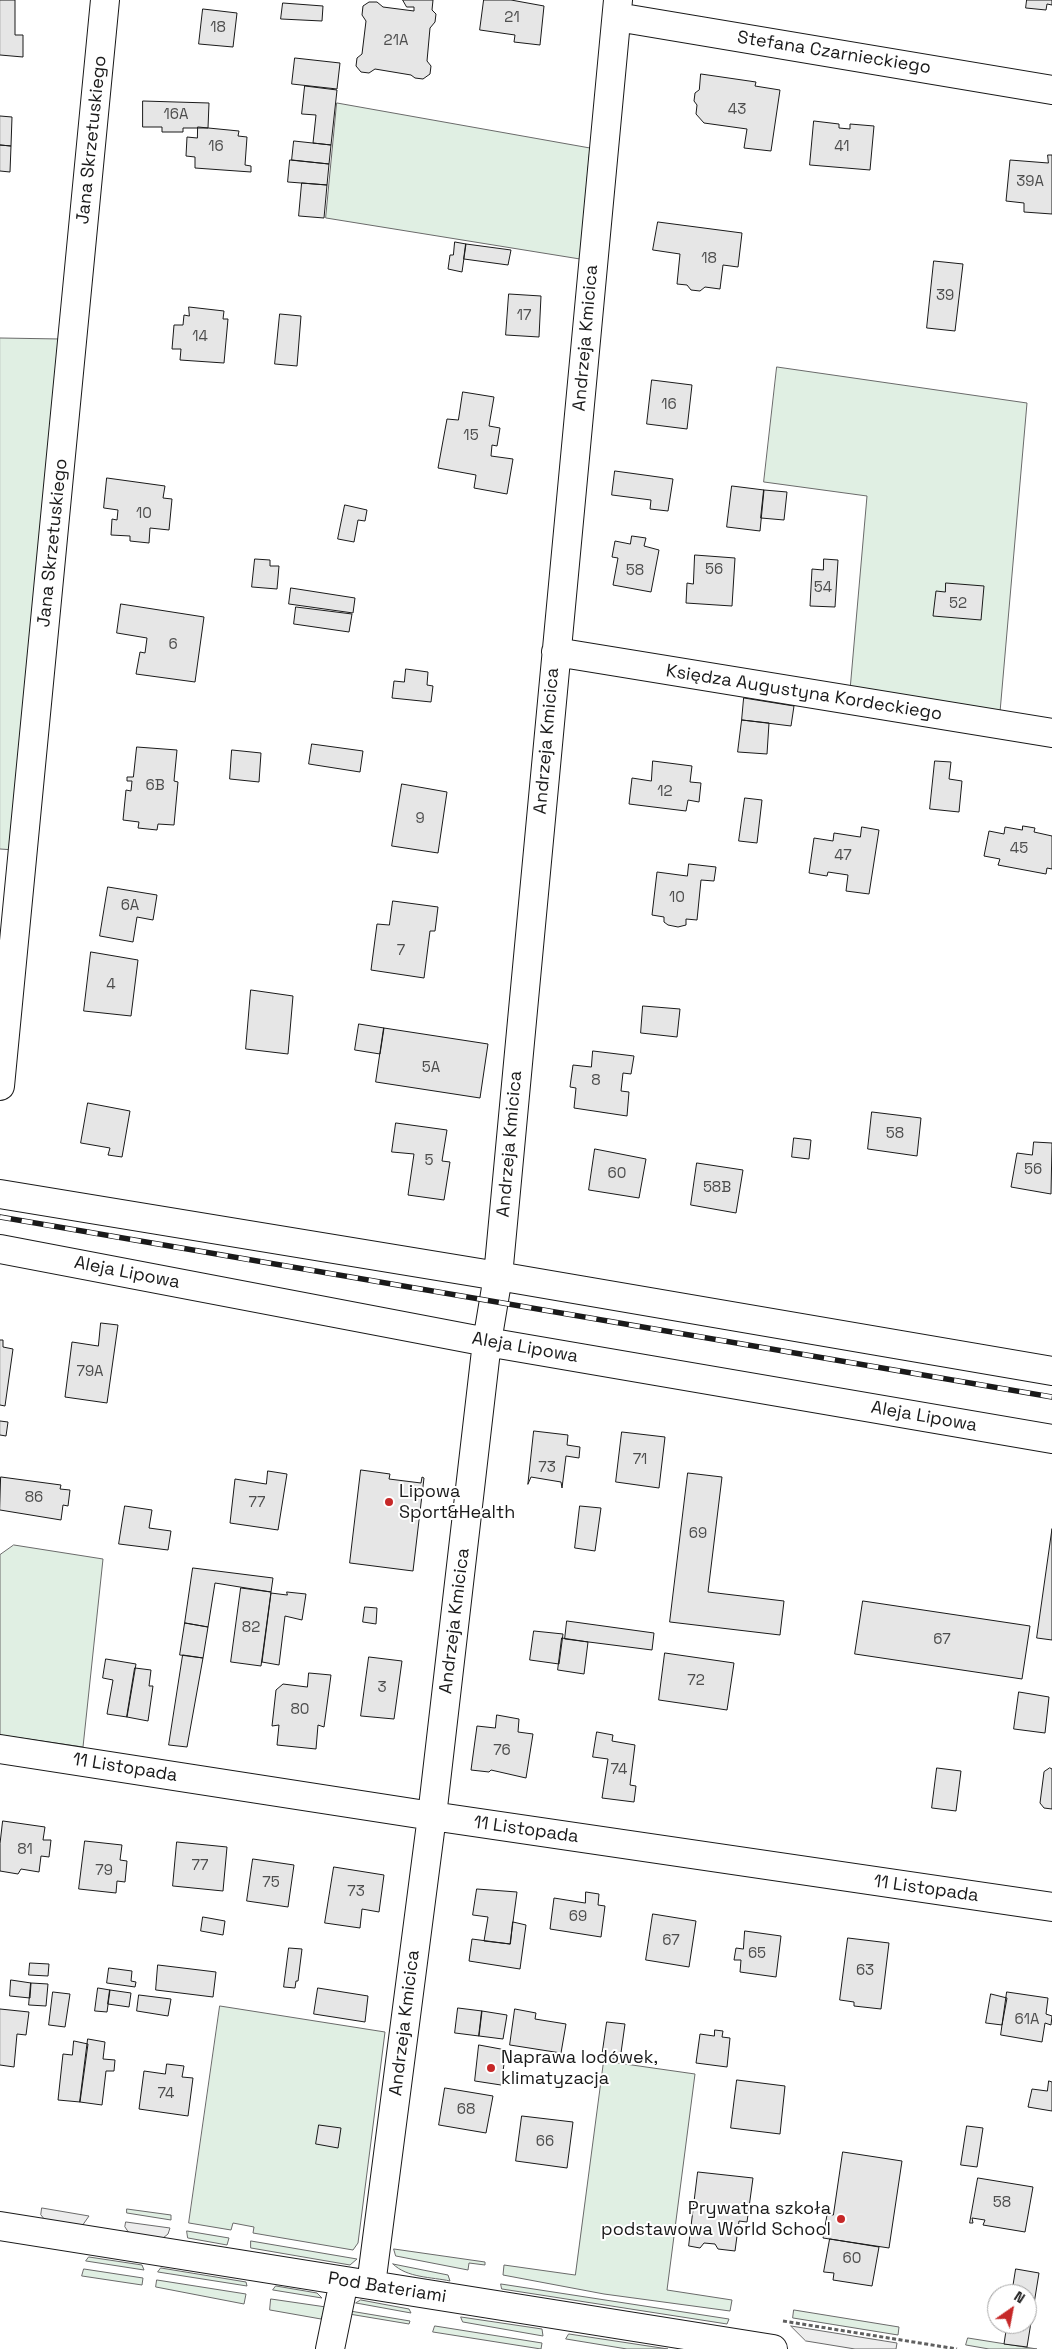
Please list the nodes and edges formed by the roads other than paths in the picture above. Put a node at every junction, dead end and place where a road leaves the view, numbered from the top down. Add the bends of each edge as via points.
1 (105, 0) edge
2 (617, 8) edge
3 (1052, 90) edge
4 (556, 652) junction
5 (1052, 734) edge
6 (0, 1086) edge
7 (0, 1194) edge
8 (0, 1249) edge
9 (498, 1276) junction
10 (487, 1342) junction
11 (1052, 1371) edge
12 (1052, 1439) edge
13 (0, 1749) edge
14 (432, 1816) junction
15 (1052, 1908) edge
16 (0, 2226) edge
17 (358, 2283) junction
18 (330, 2349) edge
19 (774, 2349) edge

1 - 6 street, Jana Skrzetuskiego
2 - 3 street, Stefana Czarnieckiego
2 - 4 street, Andrzeja Kmicica
4 - 5 street, Księdza Augustyna Kordeckiego
4 - 9 street, Andrzeja Kmicica
7 - 9 street
8 - 10 street, Aleja Lipowa
9 - 10 street, Andrzeja Kmicica
9 - 11 street
10 - 12 street, Aleja Lipowa
10 - 14 street, Andrzeja Kmicica
13 - 14 street, 11 Listopada
14 - 15 street, 11 Listopada
14 - 17 street, Andrzeja Kmicica
16 - 17 street, Pod Bateriami
17 - 18 street, Andrzeja Kmicica
17 - 19 street, Pod Bateriami

